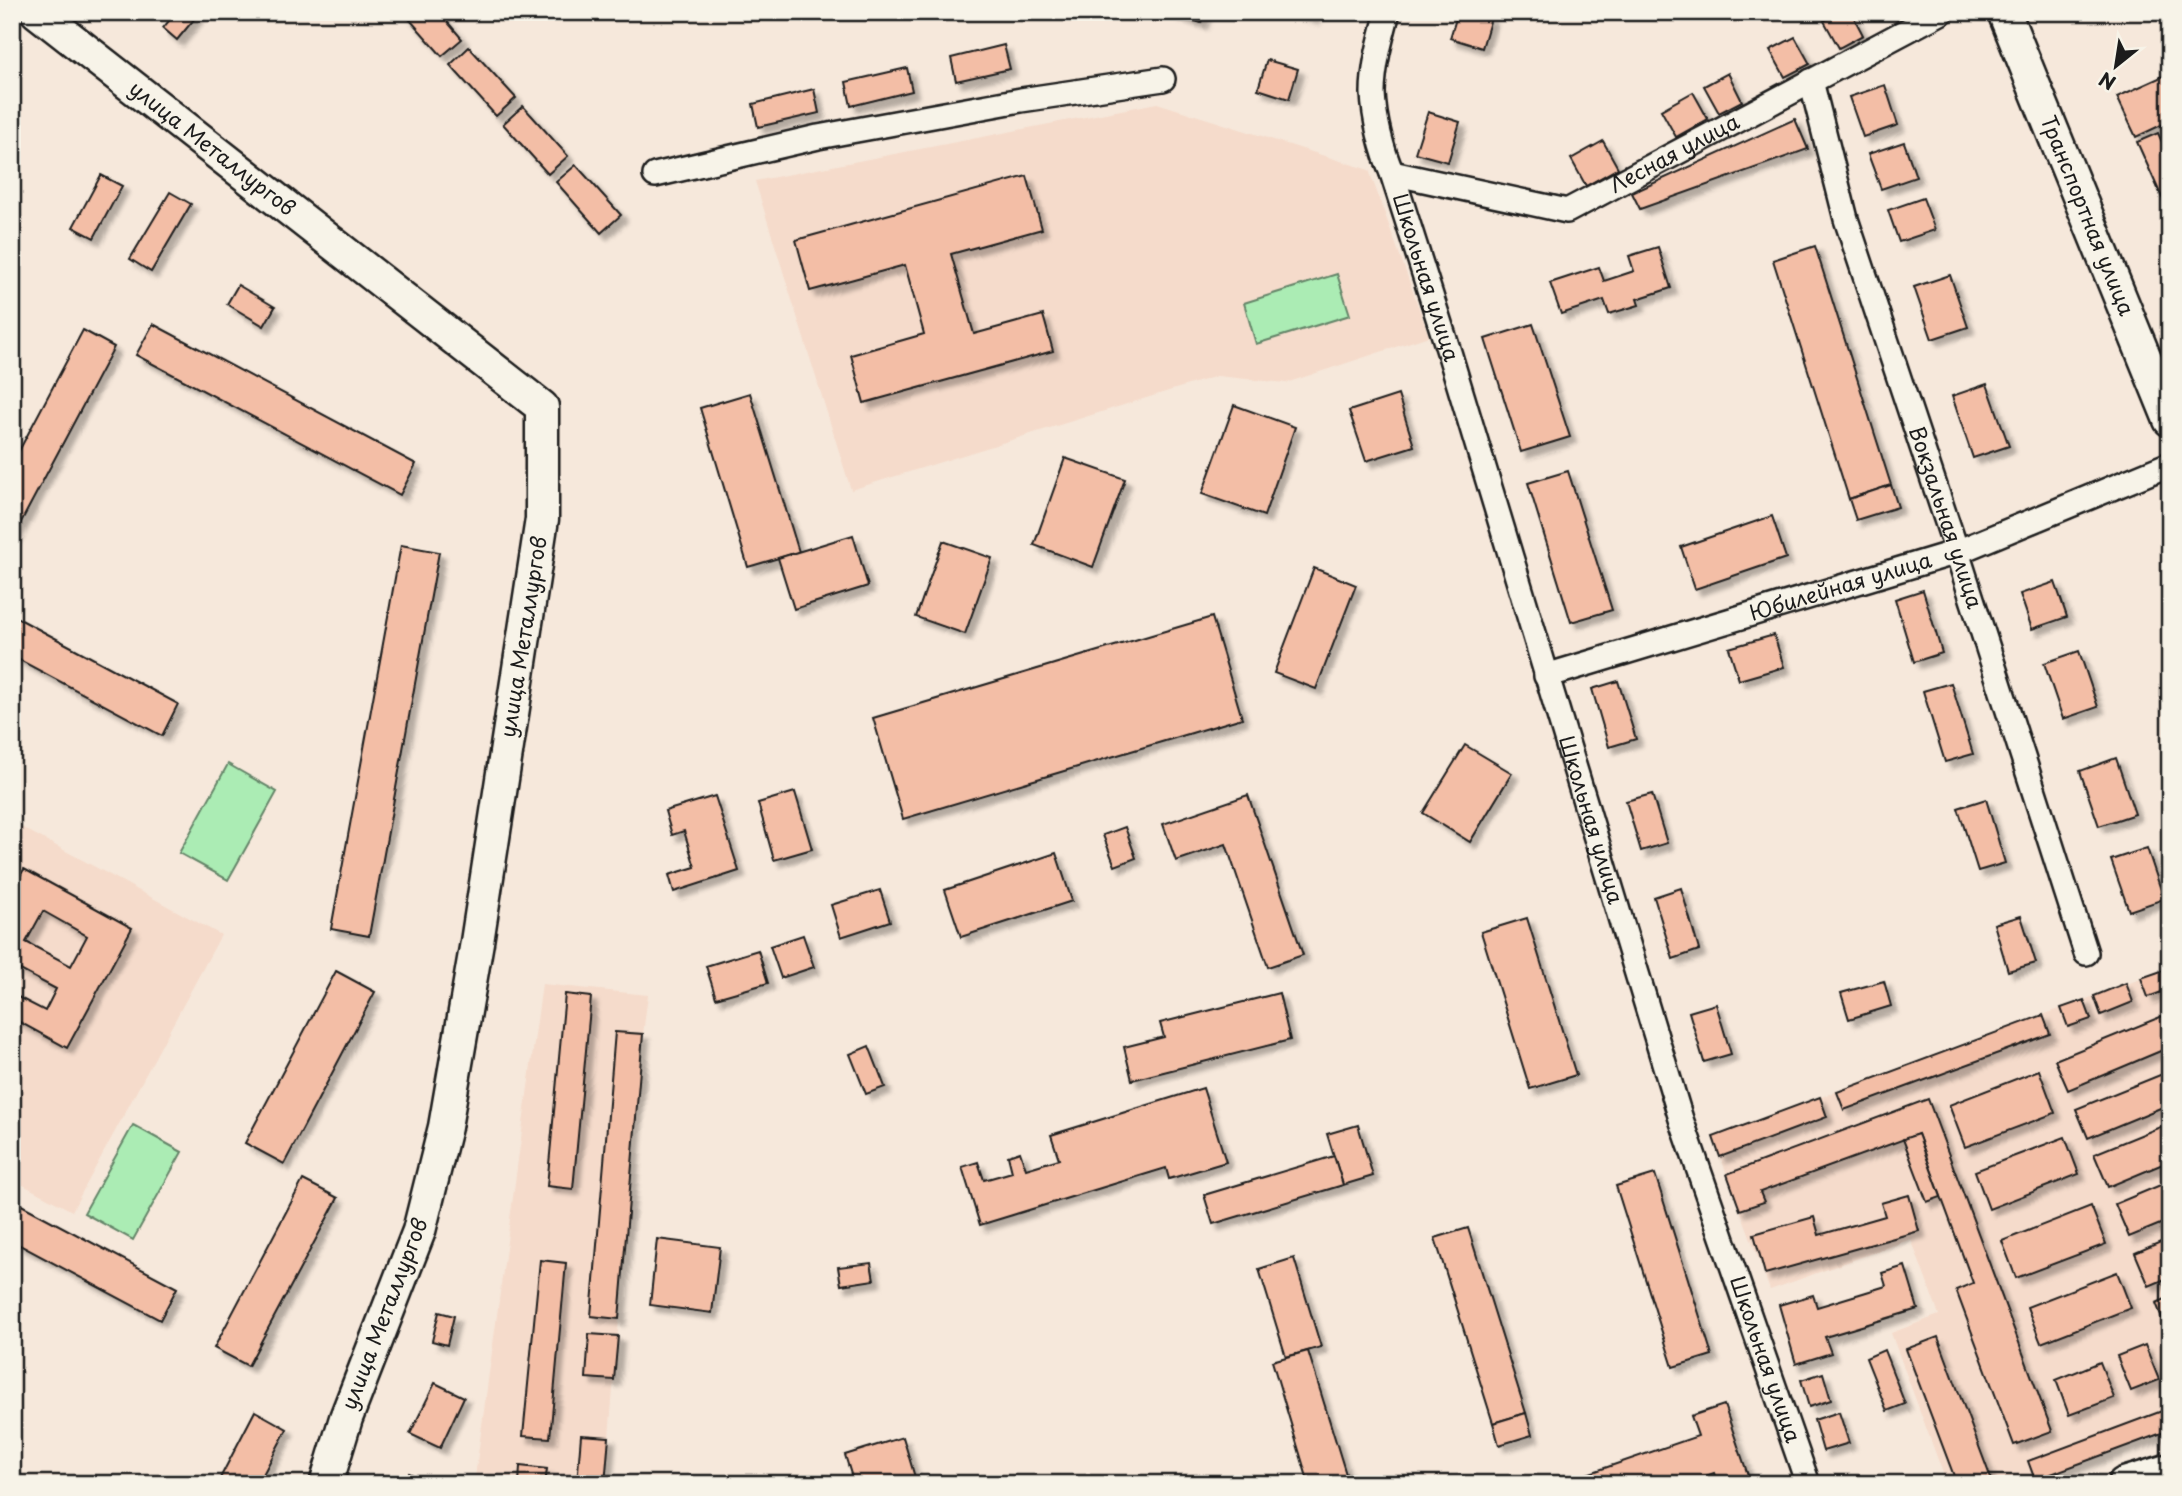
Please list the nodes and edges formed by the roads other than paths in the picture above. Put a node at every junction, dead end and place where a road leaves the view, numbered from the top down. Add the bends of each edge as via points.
1 (37, 12) edge
2 (1388, 12) edge
3 (1942, 12) edge
4 (2004, 12) edge
5 (1163, 79) dead end
6 (1811, 81) junction
7 (1392, 173) junction
8 (655, 175) dead end
9 (2170, 420) edge
10 (2170, 464) edge
11 (1957, 552) junction
12 (1546, 676) junction
13 (2086, 953) dead end
14 (2170, 1470) edge
15 (326, 1484) edge
16 (1808, 1484) edge
17 (2124, 1484) edge

1 - 15 street, улица Металлургов via 542,407 542,519 444,1127 419,1231 346,1418
2 - 7 street, Школьная улица via 1373,93 1383,152
3 - 6 street, Лесная улица
4 - 9 street, Транспортная улица
5 - 8 street via 818,137
6 - 7 street, Лесная улица via 1567,211
6 - 11 street, Вокзальная улица via 1846,219
7 - 12 street, Школьная улица
10 - 11 street, Юбилейная улица
11 - 12 street, Юбилейная улица
11 - 13 street, Вокзальная улица
12 - 16 street, Школьная улица via 1681,1119
14 - 17 street

